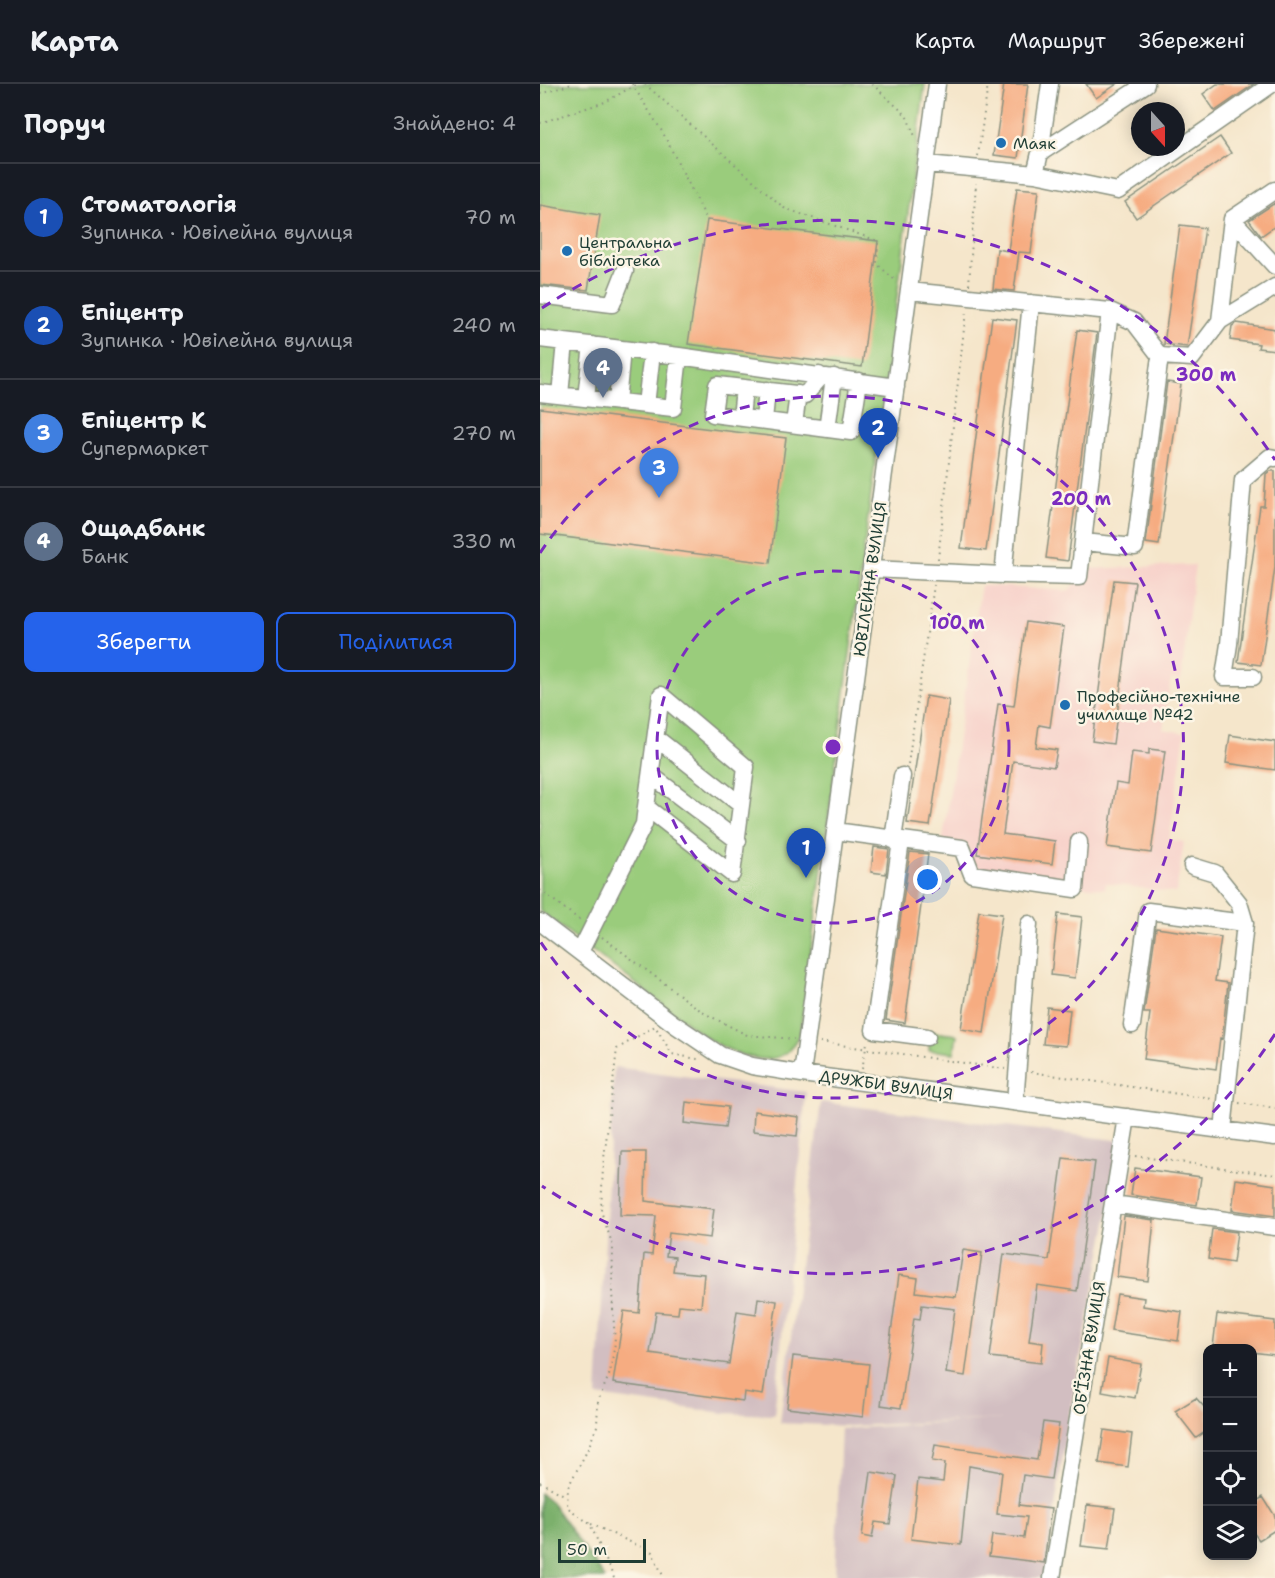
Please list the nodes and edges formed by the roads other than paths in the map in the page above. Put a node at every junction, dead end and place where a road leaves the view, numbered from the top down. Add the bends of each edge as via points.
1 (937, 84) edge
2 (1050, 84) edge
3 (1146, 84) edge
4 (1272, 84) edge
5 (1040, 153) junction
6 (926, 164) junction
7 (1035, 174) junction
8 (1275, 190) edge
9 (1232, 219) junction
10 (1275, 266) edge
11 (625, 270) dead end
12 (1275, 287) edge
13 (909, 291) junction
14 (540, 295) edge
15 (1030, 303) junction
16 (1110, 311) junction
17 (1220, 321) junction
18 (540, 339) edge
19 (565, 342) junction
20 (592, 345) junction
21 (622, 349) junction
22 (652, 352) junction
23 (680, 356) junction
24 (1160, 356) junction
25 (827, 376) junction
26 (858, 387) junction
27 (744, 388) junction
28 (767, 390) junction
29 (895, 392) junction
30 (540, 393) edge
31 (798, 394) junction
32 (560, 395) junction
33 (586, 398) junction
34 (616, 402) junction
35 (646, 405) junction
36 (741, 418) junction
37 (764, 420) junction
38 (794, 424) junction
39 (827, 429) junction
40 (1275, 458) edge
41 (1083, 542) junction
42 (871, 569) junction
43 (1003, 575) junction
44 (1253, 677) dead end
45 (656, 738) junction
46 (905, 770) road end
47 (651, 775) junction
48 (741, 805) junction
49 (646, 807) junction
50 (835, 831) junction
51 (897, 840) junction
52 (738, 841) junction
53 (1079, 842) dead end
54 (1192, 866) dead end
55 (540, 922) edge
56 (1245, 923) junction
57 (1029, 924) dead end
58 (580, 952) junction
59 (1132, 1025) dead end
60 (927, 1037) dead end
61 (802, 1074) junction
62 (1015, 1102) junction
63 (1127, 1117) junction
64 (1223, 1130) junction
65 (1275, 1137) edge
66 (1113, 1204) junction
67 (1275, 1227) edge
68 (1052, 1578) edge

1 - 6 street, ЮВІЛЕЙНА ВУЛИЦЯ
2 - 5 street
3 - 5 street
4 - 7 street via 1118,191
5 - 7 street
6 - 7 street
6 - 13 street, ЮВІЛЕЙНА ВУЛИЦЯ
8 - 9 street
9 - 10 street
9 - 17 street
11 - 14 street via 612,304
12 - 17 street
13 - 15 street
13 - 29 street, ЮВІЛЕЙНА ВУЛИЦЯ
15 - 16 street
15 - 43 street
16 - 24 street via 1134,322
16 - 41 street
17 - 24 street via 1192,358
18 - 19 street
19 - 20 street
19 - 32 street
20 - 21 street
20 - 33 street
21 - 22 street
21 - 34 street
22 - 23 street
22 - 35 street
23 - 25 street
23 - 35 street via 673,408
24 - 41 street via 1135,547
25 - 26 street
25 - 31 street via 819,379 806,395
25 - 39 street
26 - 29 street
26 - 39 street via 851,432
27 - 28 street
27 - 36 street
27 - 36 street via 717,385 713,414
28 - 31 street
28 - 37 street
29 - 42 street, ЮВІЛЕЙНА ВУЛИЦЯ
30 - 32 street
31 - 38 street
32 - 33 street
33 - 34 street
34 - 35 street
36 - 37 street
37 - 38 street
38 - 39 street
40 - 44 street via 1270,457 1243,480 1224,677
41 - 43 street via 1079,577
42 - 43 street
42 - 50 street, ЮВІЛЕЙНА ВУЛИЦЯ
45 - 47 street
45 - 48 street
45 - 48 street via 662,695 746,767
46 - 51 street
47 - 49 street
47 - 52 street
48 - 52 street
49 - 52 street via 732,874
49 - 58 street via 644,825
50 - 51 street
50 - 61 street, ЮВІЛЕЙНА ВУЛИЦЯ
51 - 53 street via 962,848 972,874 1075,889
51 - 60 street via 874,1030
54 - 56 street via 1215,873 1239,903
55 - 58 street, ДРУЖБИ ВУЛИЦЯ
56 - 59 street via 1148,911
56 - 64 street
57 - 62 street
58 - 61 street, ДРУЖБИ ВУЛИЦЯ via 720,1055 752,1066
61 - 62 street, ДРУЖБИ ВУЛИЦЯ
62 - 63 street, ДРУЖБИ ВУЛИЦЯ
63 - 64 street, ДРУЖБИ ВУЛИЦЯ
63 - 66 street, ОБ’ЇЗНА ВУЛИЦЯ
64 - 65 street, ДРУЖБИ ВУЛИЦЯ
66 - 67 street
66 - 68 street, ОБ’ЇЗНА ВУЛИЦЯ

